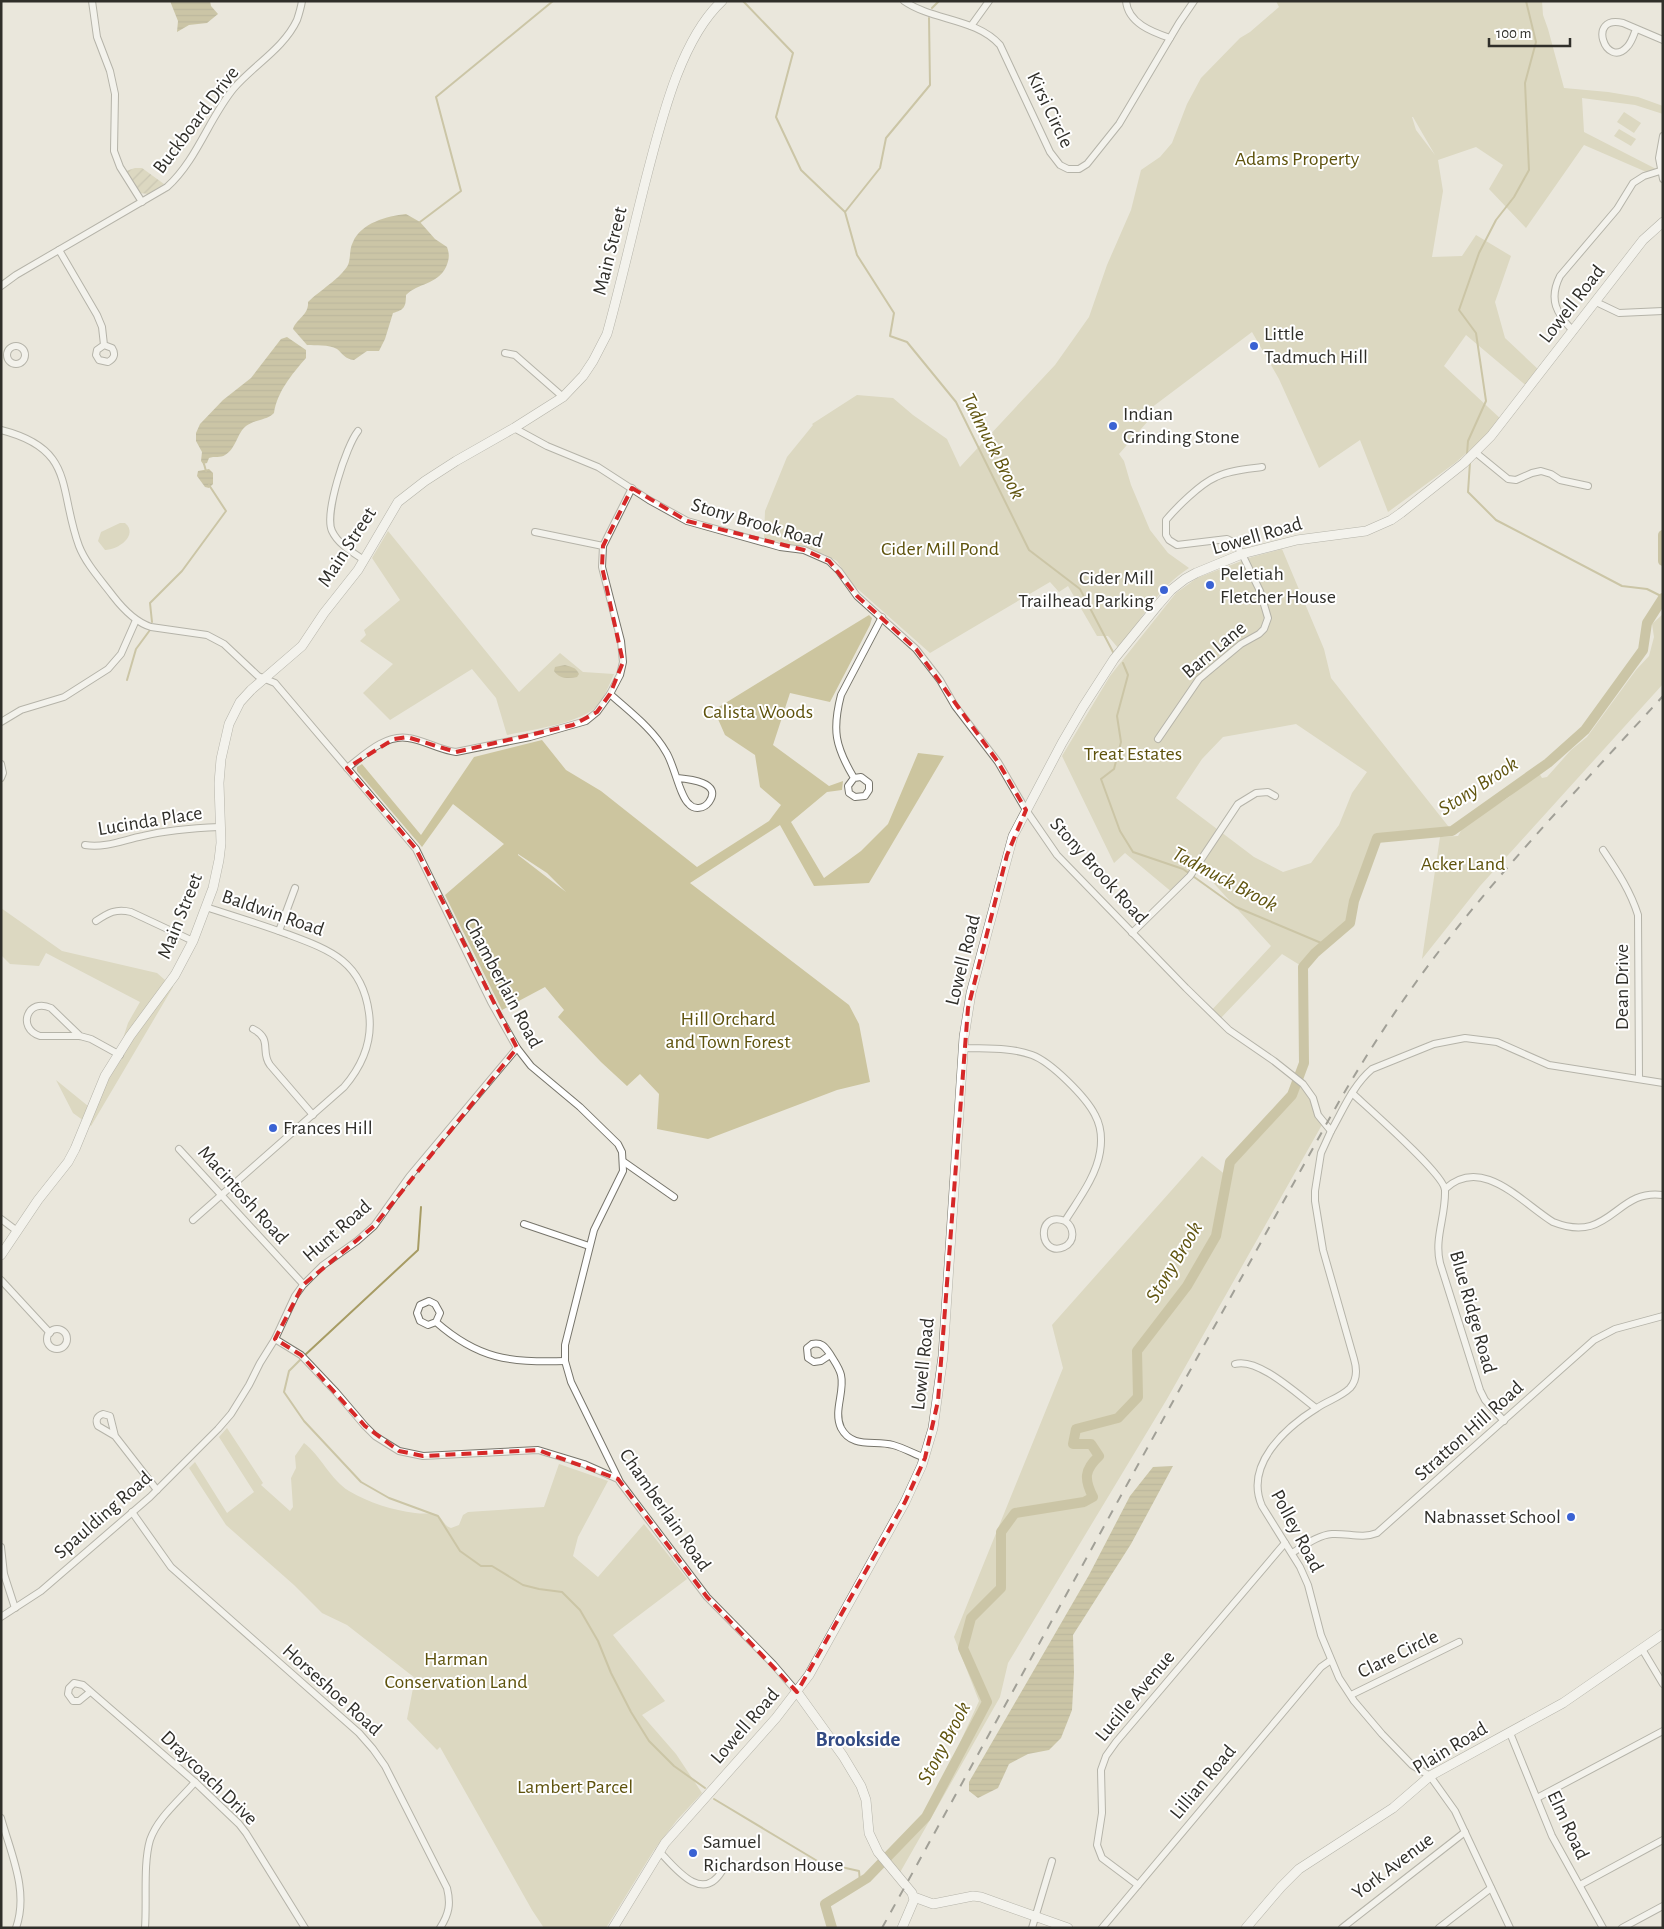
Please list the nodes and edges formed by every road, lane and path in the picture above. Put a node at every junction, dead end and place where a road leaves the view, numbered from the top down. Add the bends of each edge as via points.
1 (92, 1) edge
2 (302, 1) edge
3 (722, 1) edge
4 (904, 1) edge
5 (989, 1) edge
6 (1126, 1) edge
7 (1194, 1) edge
8 (971, 26) junction
9 (1636, 29) junction
10 (1170, 38) junction
11 (1663, 40) edge
12 (1663, 136) edge
13 (1660, 171) junction
14 (1663, 179) edge
15 (142, 202) junction
16 (1663, 222) edge
17 (59, 250) junction
18 (1, 286) edge
19 (1596, 302) junction
20 (1663, 311) edge
21 (1573, 331) junction
22 (104, 345) dead end
23 (505, 353) dead end
24 (562, 397) junction
25 (514, 428) junction
26 (1, 430) edge
27 (358, 431) dead end
28 (1475, 452) junction
29 (1262, 467) dead end
30 (1588, 486) dead end
31 (632, 488) junction
32 (535, 532) dead end
33 (603, 546) junction
34 (1242, 554) junction
35 (364, 560) junction
36 (882, 617) junction
37 (136, 620) junction
38 (265, 678) junction
39 (610, 694) junction
40 (1, 722) edge
41 (1158, 739) dead end
42 (1, 764) edge
43 (347, 768) junction
44 (1, 778) edge
45 (677, 778) junction
46 (854, 778) dead end
47 (1275, 796) dead end
48 (1026, 810) junction
49 (220, 827) junction
50 (86, 845) dead end
51 (1602, 850) dead end
52 (295, 888) dead end
53 (206, 907) junction
54 (96, 921) dead end
55 (279, 931) junction
56 (1132, 933) junction
57 (192, 941) junction
58 (253, 1029) dead end
59 (80, 1036) junction
60 (517, 1048) junction
61 (963, 1048) junction
62 (120, 1055) junction
63 (1639, 1078) junction
64 (1663, 1083) edge
65 (1352, 1093) junction
66 (313, 1114) junction
67 (1331, 1131) junction
68 (179, 1149) dead end
69 (624, 1162) junction
70 (1445, 1189) junction
71 (222, 1195) junction
72 (1663, 1195) edge
73 (674, 1197) dead end
74 (1, 1219) edge
75 (193, 1220) dead end
76 (1065, 1221) junction
77 (524, 1224) dead end
78 (17, 1231) junction
79 (589, 1246) junction
80 (1, 1255) edge
81 (1, 1280) edge
82 (303, 1284) junction
83 (1663, 1316) edge
84 (436, 1322) dead end
85 (50, 1332) dead end
86 (275, 1339) junction
87 (830, 1355) dead end
88 (564, 1361) junction
89 (1235, 1364) dead end
90 (1316, 1408) junction
91 (1504, 1421) junction
92 (218, 1429) joint
93 (114, 1436) dead end
94 (925, 1458) junction
95 (618, 1479) junction
96 (157, 1490) junction
97 (132, 1512) junction
98 (1285, 1543) junction
99 (1, 1547) edge
100 (1292, 1553) junction
101 (15, 1608) junction
102 (1, 1617) edge
103 (1663, 1634) edge
104 (1459, 1642) dead end
105 (1642, 1648) junction
106 (1331, 1660) junction
107 (1663, 1684) edge
108 (90, 1692) dead end
109 (797, 1692) junction
110 (1350, 1696) junction
111 (1663, 1731) edge
112 (1510, 1733) junction
113 (1430, 1776) junction
114 (195, 1782) junction
115 (1537, 1798) junction
116 (1, 1818) edge
117 (1465, 1832) junction
118 (1663, 1840) edge
119 (659, 1851) junction
120 (1052, 1861) dead end
121 (722, 1871) dead end
122 (1138, 1885) junction
123 (1580, 1885) junction
124 (1491, 1888) junction
125 (914, 1897) junction
126 (1663, 1906) edge
127 (1036, 1917) junction
128 (16, 1928) edge
129 (144, 1928) edge
130 (305, 1928) edge
131 (440, 1928) edge
132 (613, 1928) edge
133 (902, 1928) edge
134 (1032, 1928) edge
135 (1068, 1928) edge
136 (1102, 1928) edge
137 (1246, 1928) edge
138 (1342, 1928) edge
139 (1439, 1928) edge
140 (1510, 1928) edge
141 (1603, 1928) edge
142 (1622, 1928) edge

1 - 15 street, Buckboard Drive via 97,37 115,94 114,151
2 - 15 street, Buckboard Drive via 297,20 285,38 235,87 178,176
3 - 24 street, Main Street via 691,44 665,111 607,334 583,376
4 - 8 street, Kirsi Circle via 927,13
5 - 8 street
6 - 10 street via 1135,20
7 - 10 street, Kirsi Circle
8 - 10 street, Kirsi Circle via 992,36 1000,45 1050,152 1060,165 1072,170 1087,164 1107,140
9 - 9 street via 1629,45 1621,51 1607,48 1602,41 1603,31 1613,22
9 - 11 street
12 - 13 street via 1659,152
13 - 14 street
13 - 21 street via 1633,183 1617,210 1560,276 1555,288 1556,308
15 - 17 street, Buckboard Drive
16 - 19 street, Lowell Road via 1643,240
17 - 18 street, Buckboard Drive
17 - 22 street via 97,316
19 - 20 street via 1624,314
19 - 21 street, Lowell Road
21 - 28 street, Lowell Road
23 - 24 street via 515,355
24 - 25 street, Main Street
25 - 31 street, Stony Brook Road via 598,467
25 - 35 street, Main Street via 405,495 392,510
26 - 37 street, Chamberlain Road via 44,448 55,461 83,554
27 - 35 street via 337,484 330,525 347,549
28 - 30 street via 1508,479 1519,479 1538,471
28 - 34 street, Lowell Road via 1401,514 1380,526 1366,531 1297,540
29 - 34 street via 1215,477 1176,509 1165,524 1168,537 1177,545 1229,540
31 - 33 street
31 - 36 street, Stony Brook Road via 687,521 821,556 836,568 857,596
32 - 33 street
33 - 39 street via 602,567 621,641 623,662
34 - 41 street, Barn Lane via 1260,591 1267,623 1259,634 1240,644 1199,679
34 - 48 street, Lowell Road via 1185,579 1158,605 1096,685
35 - 38 street, Main Street via 302,646
36 - 46 street via 841,694 837,708 836,738
36 - 48 street, Stony Brook Road via 916,649 940,680 955,706 998,762
37 - 38 street, Chamberlain Road via 151,627 207,635 224,644 258,676
37 - 40 street via 121,654 108,669 64,697 21,710
38 - 43 street, Chamberlain Road via 276,683
38 - 49 street, Main Street via 240,702 229,724 219,782
39 - 43 street via 586,721 530,738 456,752 444,751 407,737 394,739 378,745
39 - 45 street via 660,743
42 - 44 street
43 - 60 street, Chamberlain Road via 416,849
45 - 45 street via 690,806 702,807 709,802 710,790 704,783
47 - 56 street via 1260,792 1240,801 1190,876
48 - 56 street, Stony Brook Road via 1057,855
48 - 61 street, Lowell Road via 1007,855 969,1000
49 - 50 street, Lucinda Place via 142,836 122,843
49 - 53 street, Main Street via 219,860
51 - 63 street, Dean Drive via 1622,878 1638,915
52 - 55 street
53 - 55 street, Baldwin Road
53 - 57 street, Main Street
54 - 57 street via 112,911 131,912
55 - 66 street, Baldwin Road via 336,955 360,983 368,1007 369,1037 362,1062 344,1087
56 - 67 street, Stony Brook Road via 1229,1030 1303,1084 1318,1115
57 - 62 street, Main Street via 175,975 130,1036
58 - 66 street via 264,1039 267,1061
59 - 59 street via 35,1034 28,1026 29,1012 37,1006 46,1006
59 - 62 street
60 - 69 street, Chamberlain Road via 531,1066 610,1136 622,1152
60 - 82 street, Hunt Road via 409,1177 374,1226
61 - 76 street via 1008,1049 1038,1057 1060,1074 1096,1115 1101,1133 1098,1162
61 - 94 street, Lowell Road via 943,1356 935,1421
62 - 78 street, Main Street via 100,1087 68,1162
63 - 64 street
63 - 65 street via 1549,1065 1497,1042 1465,1038 1434,1044 1372,1068
65 - 67 street
65 - 70 street via 1421,1159
66 - 71 street, Baldwin Road
67 - 90 street, Polley Road via 1321,1153 1315,1190 1316,1216 1356,1373 1348,1389
68 - 71 street, Macintosh Road
69 - 73 street
69 - 79 street, Chamberlain Road
70 - 72 street via 1474,1176 1492,1180 1553,1222 1581,1228 1602,1222 1638,1197
70 - 91 street, Blue Ridge Road via 1438,1241 1440,1263 1480,1390
71 - 75 street, Baldwin Road
71 - 82 street, Macintosh Road
74 - 78 street
76 - 76 street via 1073,1232 1070,1242 1058,1248 1049,1245 1043,1232 1047,1223 1056,1219
77 - 79 street
78 - 80 street, Main Street
79 - 88 street, Chamberlain Road
81 - 85 street
82 - 86 street, Hunt Road
83 - 91 street, Stratton Hill Road via 1598,1337
84 - 88 street via 463,1344 485,1354
86 - 92 street, Hunt Road via 240,1401
86 - 95 street via 301,1355 375,1436 399,1451 423,1456 538,1450 584,1464
87 - 94 street via 841,1376 838,1417 845,1434 858,1442 893,1445
88 - 95 street, Chamberlain Road via 577,1397
89 - 90 street via 1240,1362 1261,1369
90 - 98 street, Polley Road via 1283,1436 1257,1476 1259,1500
91 - 100 street, Stratton Hill Road via 1377,1533 1366,1537 1328,1535
92 - 96 street, Spaulding Road
93 - 96 street
94 - 109 street, Lowell Road via 905,1502
95 - 109 street, Chamberlain Road via 707,1597
96 - 97 street, Spaulding Road
97 - 101 street, Spaulding Road via 41,1591
97 - 131 street, Horseshoe Road via 171,1567 359,1734 376,1753 447,1888 450,1906
98 - 100 street, Polley Road
98 - 122 street, Lucille Avenue via 1116,1742 1104,1761 1100,1774 1102,1813 1098,1849 1102,1858
99 - 101 street via 4,1574
100 - 106 street, Polley Road via 1308,1585
101 - 102 street, Spaulding Road
103 - 105 street, Plain Road
104 - 110 street, Clare Circle
105 - 107 street
105 - 112 street, Plain Road via 1563,1703
106 - 110 street, Polley Road
106 - 122 street, Lillian Road via 1321,1667
108 - 114 street, Draycoach Drive
109 - 119 street, Lowell Road
109 - 125 street via 861,1786 870,1833 883,1860
110 - 113 street, Polley Road via 1403,1756
111 - 115 street
112 - 113 street, Plain Road
112 - 115 street, Elm Road
113 - 117 street, Polley Road via 1447,1798
113 - 137 street, Plain Road via 1393,1808 1299,1869
114 - 129 street via 162,1819 151,1838
114 - 130 street, Draycoach Drive via 246,1833
115 - 123 street, Elm Road via 1552,1836
116 - 128 street via 21,1892
117 - 124 street, Polley Road
117 - 138 street, York Avenue
118 - 123 street
119 - 121 street via 681,1875 693,1882 712,1882
119 - 132 street, Lowell Road
120 - 127 street
122 - 136 street, Lillian Road
123 - 141 street, Elm Road
124 - 139 street
124 - 140 street, Polley Road
125 - 127 street via 933,1904 981,1897
125 - 133 street
126 - 142 street
127 - 134 street
127 - 135 street

